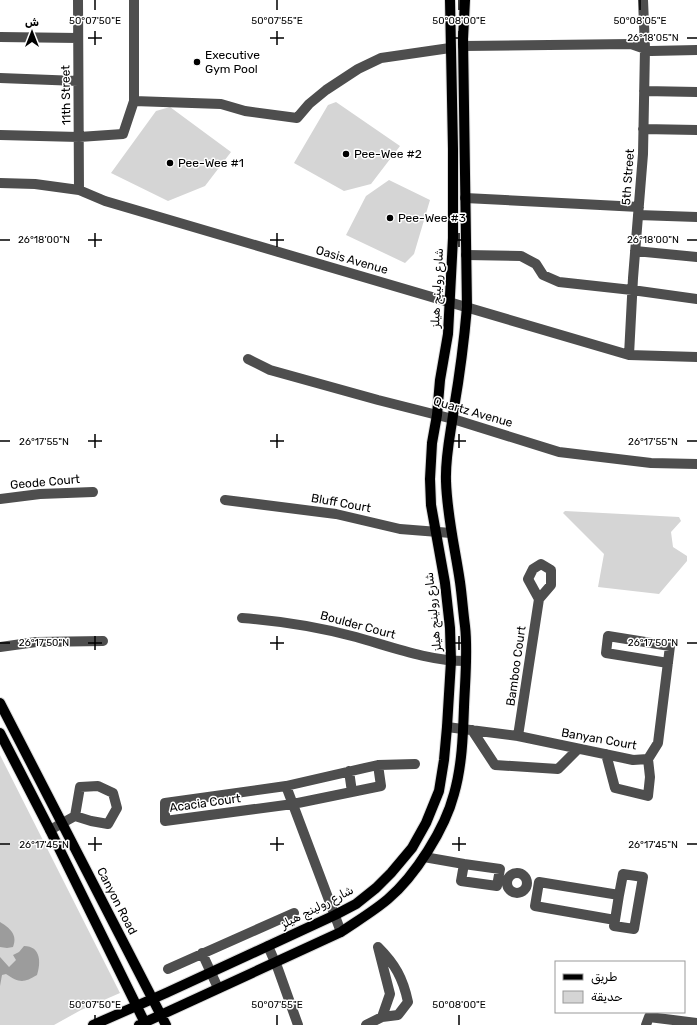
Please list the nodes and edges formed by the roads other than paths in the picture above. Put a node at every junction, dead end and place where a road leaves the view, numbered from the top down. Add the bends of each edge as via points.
1 (78, 0) edge
2 (134, 0) edge
3 (450, 0) edge
4 (465, 0) edge
5 (643, 0) edge
6 (0, 37) edge
7 (78, 38) junction
8 (463, 46) junction
9 (450, 48) junction
10 (645, 48) junction
11 (697, 50) edge
12 (0, 78) edge
13 (78, 81) junction
14 (644, 91) junction
15 (697, 92) edge
16 (134, 101) junction
17 (643, 129) junction
18 (697, 130) edge
19 (0, 135) edge
20 (79, 137) junction
21 (0, 183) edge
22 (79, 190) junction
23 (465, 198) junction
24 (638, 211) junction
25 (697, 217) edge
26 (635, 251) junction
27 (466, 255) junction
28 (697, 257) edge
29 (632, 290) junction
30 (697, 299) edge
31 (450, 302) junction
32 (467, 307) junction
33 (630, 355) junction
34 (697, 357) edge
35 (248, 359) dead end
36 (437, 415) junction
37 (453, 419) junction
38 (697, 464) edge
39 (93, 492) dead end
40 (0, 499) edge
41 (225, 500) dead end
42 (435, 532) junction
43 (451, 533) junction
44 (538, 599) dead end
45 (242, 618) dead end
46 (103, 641) dead end
47 (0, 646) edge
48 (451, 661) junction
49 (466, 661) junction
50 (668, 663) junction
51 (0, 703) edge
52 (447, 727) junction
53 (467, 729) junction
54 (0, 733) edge
55 (518, 736) junction
56 (578, 748) junction
57 (606, 754) junction
58 (648, 759) junction
59 (415, 764) dead end
60 (378, 765) junction
61 (349, 771) junction
62 (286, 786) junction
63 (352, 792) junction
64 (293, 804) junction
65 (75, 816) junction
66 (63, 823) junction
67 (50, 830) junction
68 (424, 857) junction
69 (464, 864) junction
70 (503, 879) junction
71 (538, 889) junction
72 (619, 895) junction
73 (294, 913) dead end
74 (335, 915) junction
75 (615, 920) junction
76 (341, 932) junction
77 (268, 946) junction
78 (202, 953) junction
79 (275, 963) junction
80 (168, 969) dead end
81 (211, 972) junction
82 (218, 988) junction
83 (153, 999) junction
84 (137, 1006) junction
85 (161, 1015) junction
86 (382, 1016) junction
87 (697, 1023) edge
88 (143, 1024) edge
89 (93, 1025) edge
90 (166, 1025) edge
91 (298, 1025) edge
92 (366, 1025) edge
93 (646, 1025) edge

1 - 7 street, 11th Street
2 - 16 street
3 - 9 main road, شارع رولينج هيلز
4 - 8 main road
5 - 10 street, 5th Street
6 - 7 street
7 - 13 street, 11th Street
8 - 10 street via 631,44
8 - 23 main road
9 - 16 street via 381,58 358,69 326,90 297,118 245,111 221,104
9 - 31 main road, شارع رولينج هيلز via 453,149
10 - 11 street via 651,51
10 - 14 street, 5th Street
12 - 13 street
13 - 20 street, 11th Street
14 - 15 street
14 - 17 street, 5th Street
16 - 20 street via 123,134
17 - 18 street
17 - 24 street, 5th Street
19 - 20 street
20 - 22 street, 11th Street
21 - 22 street, Oasis Avenue via 35,184
22 - 31 street, Oasis Avenue via 105,200
23 - 24 street
23 - 27 main road
24 - 25 street
24 - 26 street, 5th Street
26 - 28 street
26 - 29 street, 5th Street
27 - 29 street via 521,256 536,264 543,275 559,282
27 - 32 main road
29 - 30 street
29 - 33 street, 5th Street
31 - 32 street, Oasis Avenue
31 - 36 main road, شارع رولينج هيلز
32 - 33 street, Oasis Avenue
32 - 37 main road
33 - 34 street, Oasis Avenue
35 - 36 street, Quartz Avenue via 270,370
36 - 37 street, Quartz Avenue
36 - 42 main road, شارع رولينج هيلز via 430,479
37 - 38 street, Quartz Avenue via 559,452 651,463
37 - 43 main road via 446,480
39 - 40 street, Geode Court
41 - 42 street, Bluff Court via 336,514 400,529
42 - 43 street, Bluff Court
42 - 48 main road, شارع رولينج هيلز via 445,583
43 - 49 main road via 460,582
44 - 55 street, Bamboo Court
45 - 48 street, Boulder Court via 314,627 405,652
46 - 47 street via 36,642
48 - 49 street, Boulder Court
48 - 52 main road, شارع رولينج هيلز
49 - 53 main road
50 - 50 street, Banyan Court via 670,646 608,636 606,653
50 - 58 street, Banyan Court via 658,743
51 - 66 main road, Canyon Road
52 - 53 street, Banyan Court
52 - 74 main road, شارع رولينج هيلز via 439,791 415,842 376,888 356,904
53 - 55 street, Banyan Court
53 - 56 street via 495,765 558,769
53 - 68 main road via 454,795 440,829
54 - 67 main road
55 - 56 street, Banyan Court
56 - 57 street, Banyan Court
57 - 58 street, Banyan Court via 633,760
57 - 58 street via 615,788 648,796
59 - 60 street, Acacia Court
60 - 61 street, Acacia Court
60 - 63 street, Acacia Court via 381,786
61 - 62 street, Acacia Court
61 - 63 street
62 - 64 street
62 - 64 street, Acacia Court via 165,803 165,821
63 - 64 street, Acacia Court
64 - 74 street
65 - 65 street via 108,824 118,808 113,793 98,786 80,787
65 - 66 street
66 - 67 street
66 - 83 main road, Canyon Road
67 - 84 main road
68 - 69 street
68 - 76 main road via 389,898
69 - 70 street via 500,869
69 - 70 street via 461,881 497,886
70 - 71 street via 513,892 519,892 526,886
71 - 72 street via 539,882
71 - 75 street via 535,906
72 - 75 street
72 - 75 street via 623,874 644,877 634,929 614,926
73 - 78 street
74 - 76 street
74 - 77 main road, شارع رولينج هيلز
76 - 79 main road
77 - 79 street
77 - 81 main road, شارع رولينج هيلز
78 - 80 street
78 - 81 street
79 - 82 main road
79 - 91 street
81 - 82 street
81 - 83 main road, شارع رولينج هيلز
82 - 85 main road
83 - 84 main road, شارع رولينج هيلز
83 - 85 main road, Canyon Road
84 - 88 main road
84 - 89 main road, شارع رولينج هيلز
85 - 88 main road
85 - 90 main road, Canyon Road
86 - 86 street via 398,1015 408,1002 405,985 390,960 378,947 390,994
86 - 92 street
87 - 93 street via 650,1017

